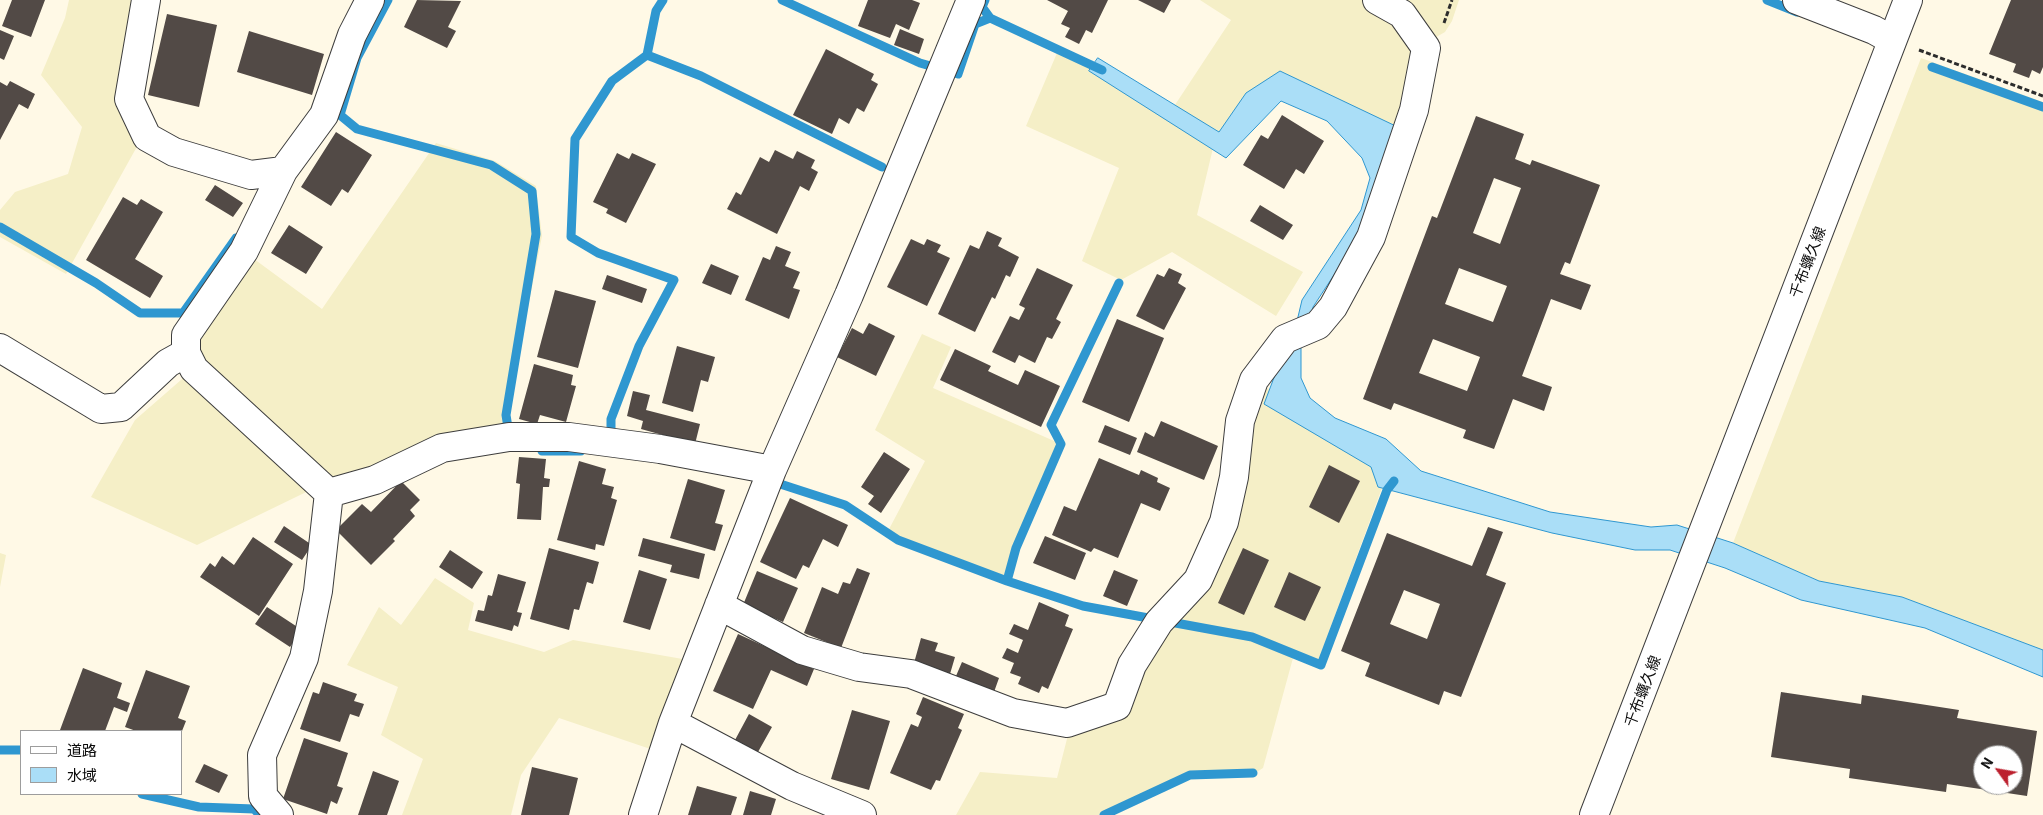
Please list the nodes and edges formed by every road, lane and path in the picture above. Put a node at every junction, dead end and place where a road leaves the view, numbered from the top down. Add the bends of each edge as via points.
1 (146, 0) edge
2 (370, 0) edge
3 (971, 0) edge
4 (1377, 0) edge
5 (1797, 0) edge
6 (1908, 0) edge
7 (1892, 40) junction
8 (2043, 96) edge
9 (282, 171) junction
10 (0, 348) edge
11 (186, 353) junction
12 (768, 480) junction
13 (329, 493) junction
14 (720, 605) junction
15 (673, 723) junction
16 (279, 815) edge
17 (643, 815) edge
18 (862, 815) edge
19 (1594, 815) edge

1 - 9 street via 129,99 146,137 174,152 251,175
2 - 9 street via 352,35 324,115
3 - 12 street
4 - 14 street via 1402,14 1426,48 1414,110 1371,237 1333,307 1318,325 1285,339 1254,380 1240,421 1234,477 1224,522 1198,580 1159,622 1132,665 1116,706 1067,723 1013,713 910,674 859,667 802,650
5 - 7 street
6 - 7 street, 千布蠣久線
7 - 8 path
7 - 19 street, 千布蠣久線
9 - 11 street via 244,251 186,335
10 - 11 street via 101,409 121,407 168,363
11 - 13 street via 194,370
12 - 13 street via 660,449 569,437 509,438 442,448 375,480
12 - 14 street
13 - 16 street via 318,591 304,658 262,755 263,796
14 - 15 street
15 - 17 street
15 - 18 street via 792,786

